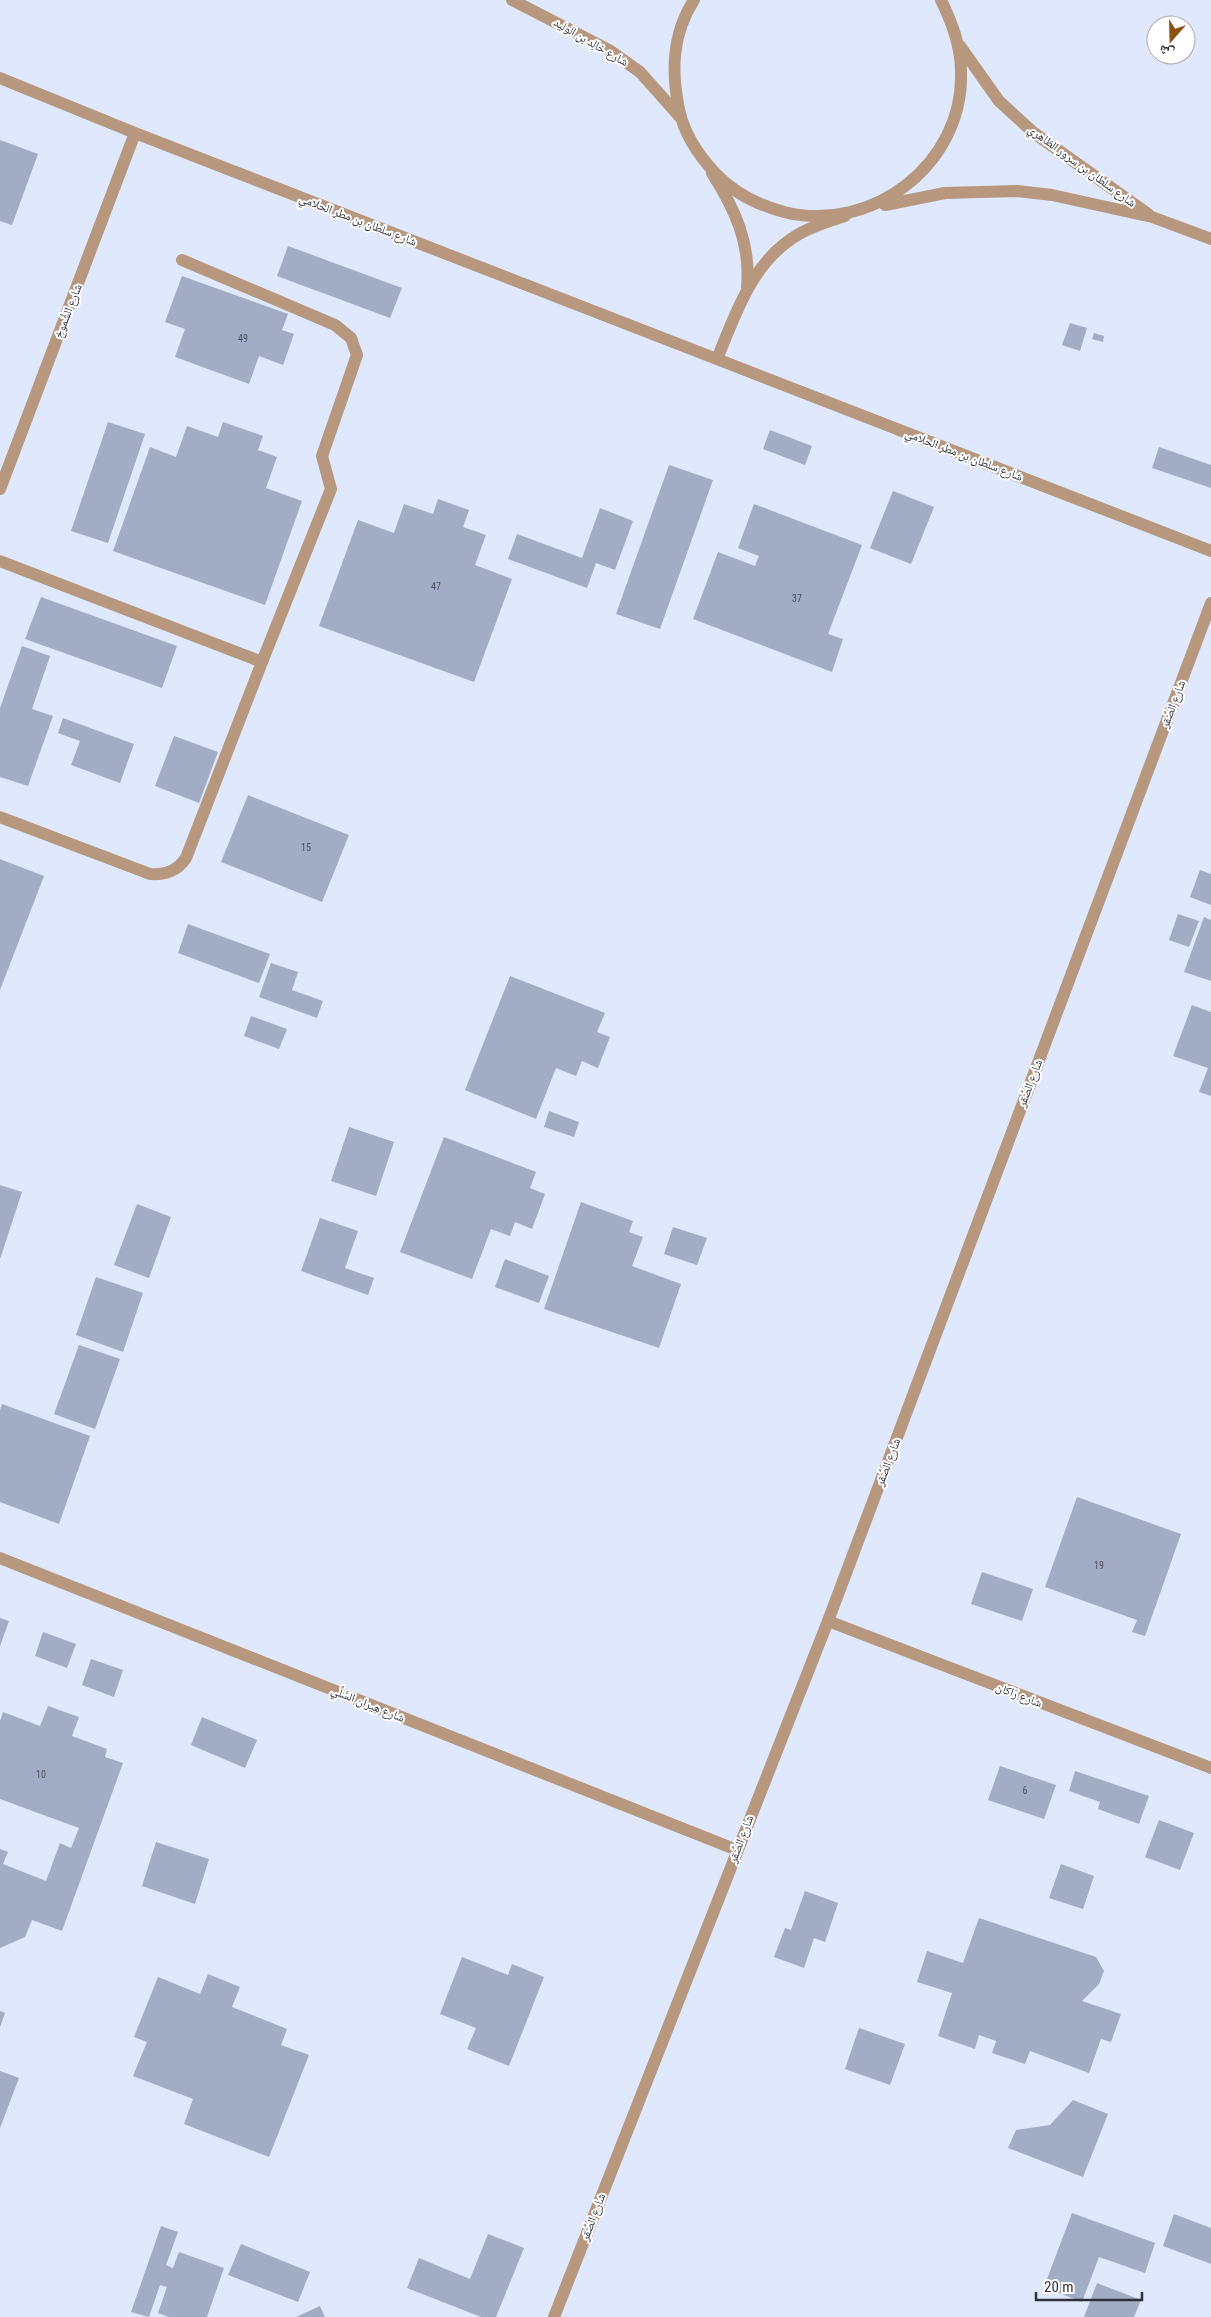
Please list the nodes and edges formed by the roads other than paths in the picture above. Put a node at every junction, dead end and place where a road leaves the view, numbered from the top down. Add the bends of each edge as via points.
1 (512, 0) edge
2 (694, 0) edge
3 (941, 0) edge
4 (958, 44) junction
5 (0, 78) edge
6 (681, 119) junction
7 (135, 133) junction
8 (703, 160) junction
9 (868, 208) junction
10 (854, 212) junction
11 (1152, 217) junction
12 (1211, 240) edge
13 (182, 260) dead end
14 (747, 287) junction
15 (717, 359) junction
16 (0, 489) edge
17 (1211, 551) edge
18 (0, 561) edge
19 (1211, 603) edge
20 (262, 662) junction
21 (0, 817) edge
22 (0, 1558) edge
23 (828, 1621) junction
24 (1211, 1768) edge
25 (737, 1850) junction
26 (554, 2317) edge

1 - 6 street, شارع خالِد بن الوليد via 609,50 640,72
2 - 6 street via 686,12 676,47 673,83
3 - 4 street
4 - 9 street via 962,72 959,102 936,155 917,177 894,195
4 - 11 street, شارع سلطان بن سرور الظاهري via 999,100 1034,133
5 - 7 street, شارع سلطان بن مطر الحلامي
6 - 8 street
7 - 15 street, شارع سلطان بن مطر الحلامي
7 - 16 street, شارع الشُّموخ
8 - 10 street via 722,181 771,209 826,217
8 - 14 street via 728,197 744,235 749,267
9 - 10 street
9 - 11 street, شارع سلطان بن سرور الظاهري via 945,193 1017,191 1052,195
10 - 14 street via 799,234 780,248
11 - 12 street, شارع سلطان بن سرور الظاهري
13 - 20 street via 335,325 351,338 357,355 322,456 331,490
14 - 15 street
15 - 17 street, شارع سلطان بن مطر الحلامي
18 - 20 street
19 - 23 street, شارع الصَّقر
20 - 21 street via 186,858 175,870 159,874 132,868
22 - 25 street, شارع هِيران السَّلِّي
23 - 24 street, شارع رَاكان
23 - 25 street, شارع الصَّقر
25 - 26 street, شارع الصَّقر

